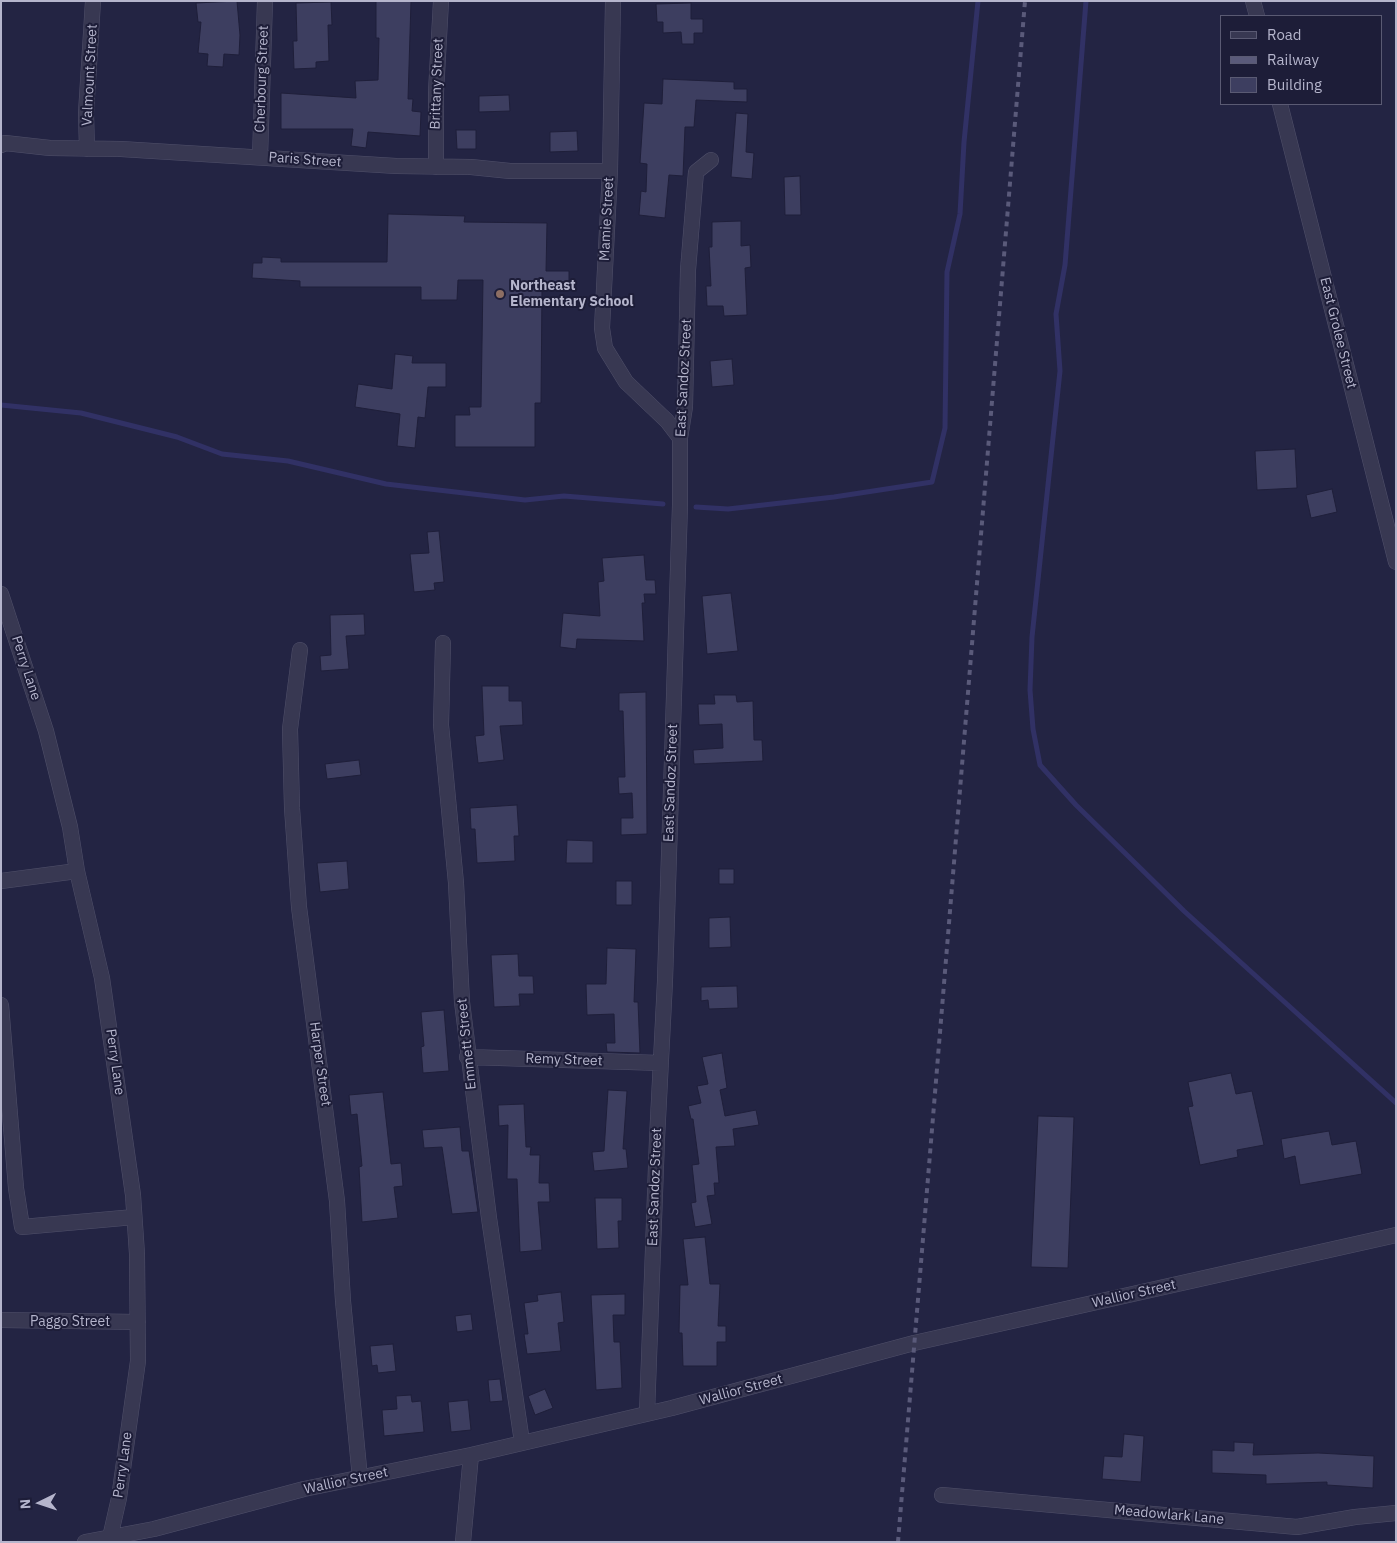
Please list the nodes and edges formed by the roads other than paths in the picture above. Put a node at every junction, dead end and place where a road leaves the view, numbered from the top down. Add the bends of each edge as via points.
1 (93, 1) edge
2 (265, 1) edge
3 (441, 1) edge
4 (613, 1) edge
5 (1253, 1) edge
6 (1257, 15) edge
7 (1280, 105) edge
8 (1, 145) edge
9 (87, 149) junction
10 (260, 157) junction
11 (711, 160) dead end
12 (436, 167) junction
13 (610, 171) junction
14 (680, 438) junction
15 (1396, 562) edge
16 (1, 594) edge
17 (443, 642) dead end
18 (300, 650) dead end
19 (78, 871) junction
20 (1, 881) edge
21 (1, 1005) edge
22 (467, 1057) junction
23 (661, 1063) junction
24 (134, 1217) junction
25 (1396, 1235) edge
26 (1, 1320) edge
27 (138, 1322) junction
28 (647, 1413) junction
29 (522, 1442) junction
30 (471, 1454) junction
31 (360, 1478) junction
32 (942, 1495) dead end
33 (1396, 1513) edge
34 (109, 1540) edge
35 (85, 1542) edge
36 (463, 1542) edge

1 - 9 street, Valmount Street
2 - 10 street, Cherbourg Street
3 - 12 street, Brittany Street
4 - 13 street, Mamie Street
5 - 6 street
7 - 15 street, East Grolee Street
8 - 9 street, Paris Street
9 - 10 street, Paris Street
10 - 12 street, Paris Street
11 - 14 street, East Sandoz Street via 696,172 693,192 685,408
12 - 13 street, Paris Street
13 - 14 street, Mamie Street via 603,289 605,348 626,382
14 - 23 street, East Sandoz Street
16 - 19 street, Perry Lane via 46,731
17 - 22 street, Emmett Street via 441,725 456,883
18 - 31 street, Harper Street via 290,729 299,907 337,1201
19 - 20 street
19 - 24 street, Perry Lane via 109,1017
21 - 24 street via 22,1227
22 - 23 street, Remy Street
22 - 29 street, Emmett Street
23 - 28 street, East Sandoz Street
24 - 27 street, Perry Lane
25 - 28 street, Wallior Street via 914,1343
26 - 27 street, Paggo Street
27 - 34 street, Perry Lane via 138,1360 119,1498
28 - 29 street, Wallior Street
29 - 30 street, Wallior Street
30 - 31 street, Wallior Street
30 - 36 street
31 - 34 street, Wallior Street via 304,1489
32 - 33 street, Meadowlark Lane via 1297,1527
34 - 35 street, Wallior Street

